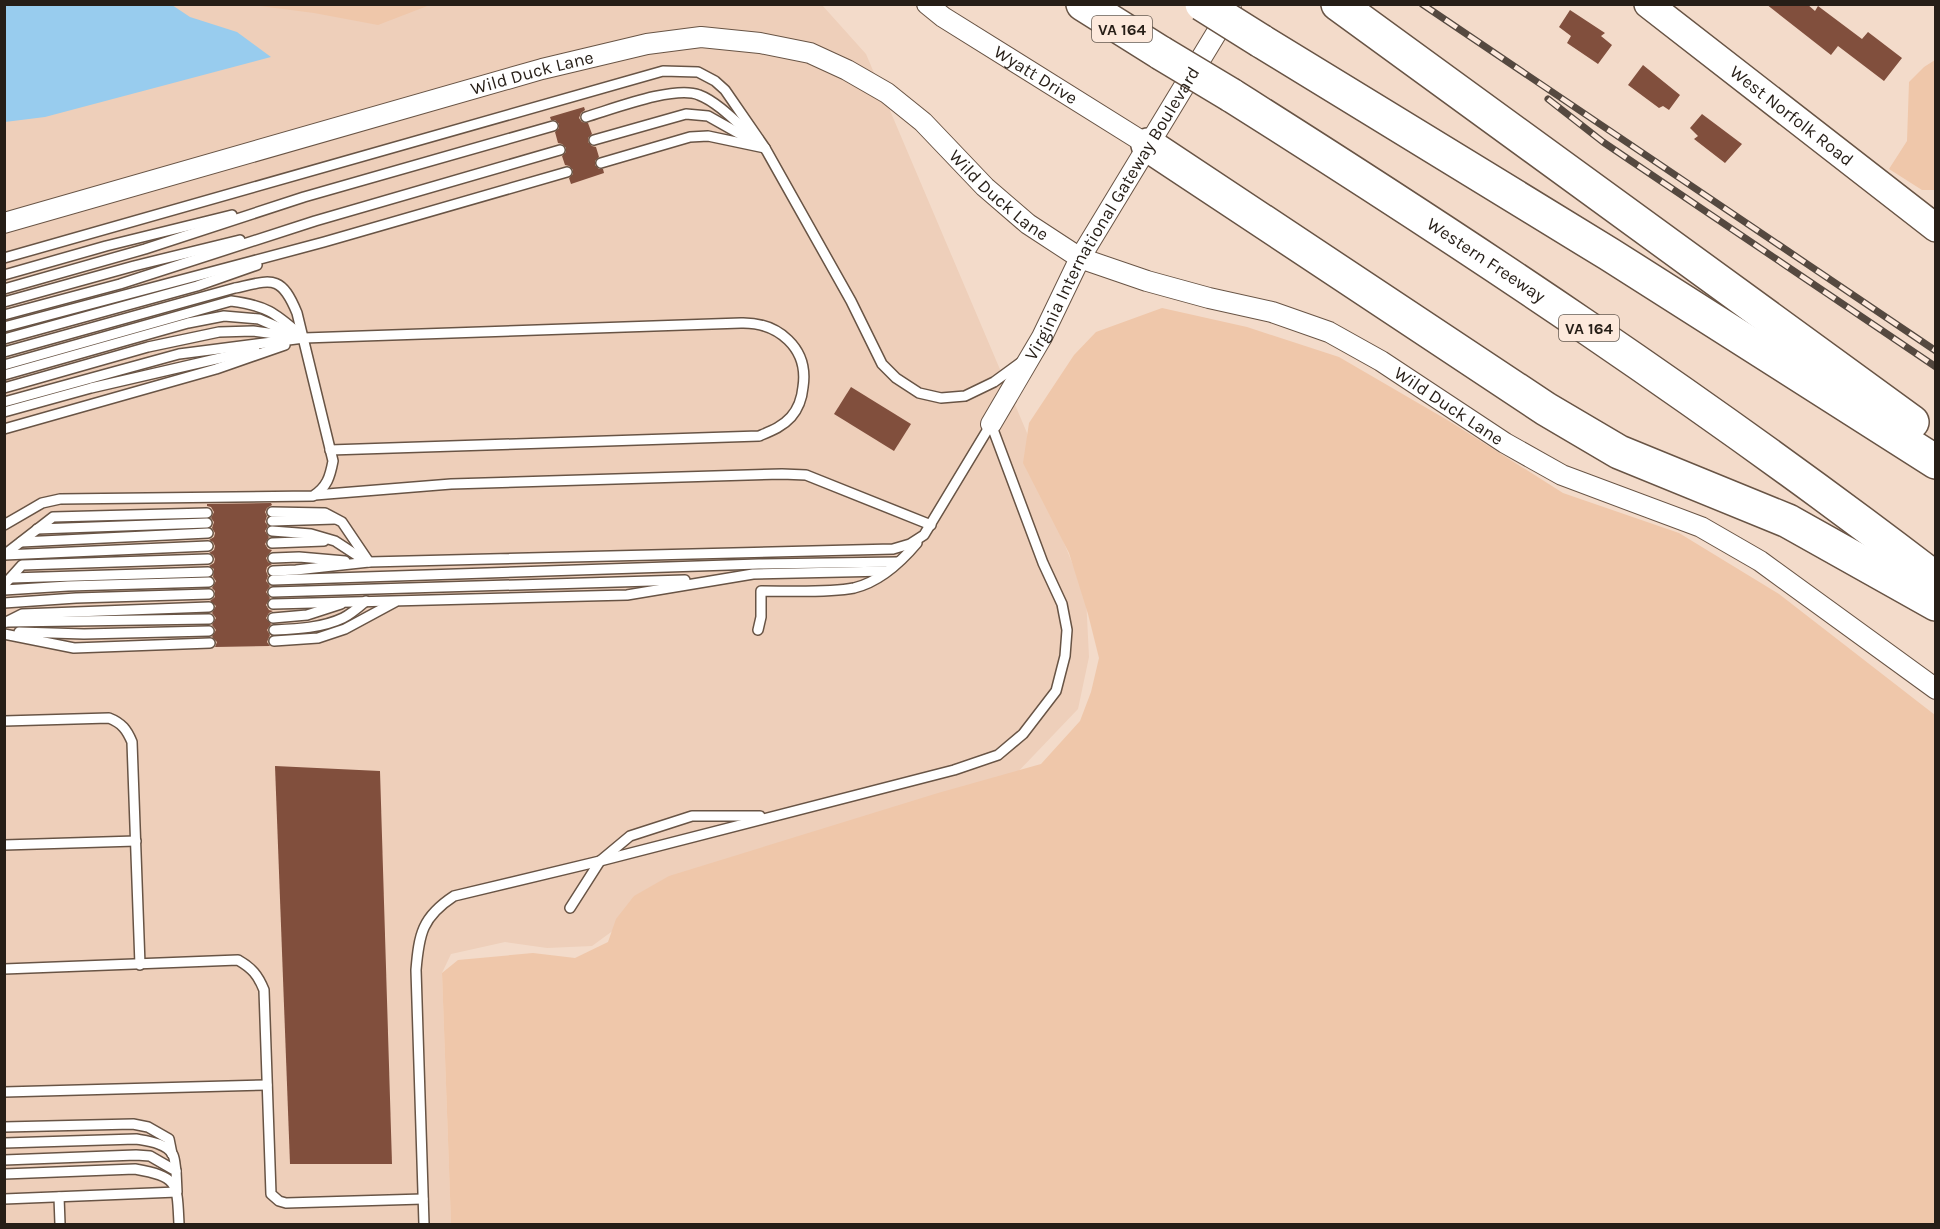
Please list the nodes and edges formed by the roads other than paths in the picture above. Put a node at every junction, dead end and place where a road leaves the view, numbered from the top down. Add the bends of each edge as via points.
1 (927, 4) edge
2 (1083, 4) edge
3 (1202, 4) edge
4 (1234, 4) edge
5 (1338, 4) edge
6 (1648, 4) edge
7 (586, 117) dead end
8 (553, 126) dead end
9 (594, 140) dead end
10 (1148, 145) junction
11 (765, 148) junction
12 (560, 150) dead end
13 (601, 163) dead end
14 (567, 172) dead end
15 (304, 196) junction
16 (315, 221) junction
17 (4, 223) edge
18 (1935, 228) edge
19 (324, 242) junction
20 (4, 258) edge
21 (1080, 258) junction
22 (4, 276) edge
23 (4, 290) edge
24 (4, 302) edge
25 (4, 315) edge
26 (4, 327) edge
27 (304, 338) junction
28 (4, 339) edge
29 (4, 352) edge
30 (1031, 355) junction
31 (4, 365) edge
32 (4, 375) edge
33 (4, 388) edge
34 (4, 402) edge
35 (4, 412) edge
36 (991, 424) junction
37 (4, 429) edge
38 (1935, 439) edge
39 (330, 450) junction
40 (1935, 462) edge
41 (313, 496) junction
42 (4, 525) edge
43 (931, 525) junction
44 (924, 535) junction
45 (335, 541) junction
46 (21, 542) junction
47 (272, 543) dead end
48 (208, 546) dead end
49 (4, 555) edge
50 (273, 558) dead end
51 (208, 559) dead end
52 (369, 562) junction
53 (898, 562) junction
54 (208, 572) dead end
55 (887, 572) junction
56 (720, 579) junction
57 (1935, 579) edge
58 (8, 581) edge
59 (208, 582) dead end
60 (4, 591) edge
61 (273, 592) dead end
62 (209, 594) dead end
63 (400, 600) junction
64 (366, 601) junction
65 (345, 602) junction
66 (4, 603) edge
67 (273, 604) dead end
68 (1935, 604) edge
69 (209, 607) dead end
70 (273, 618) dead end
71 (209, 619) dead end
72 (5, 628) edge
73 (274, 630) dead end
74 (758, 630) dead end
75 (209, 632) dead end
76 (274, 641) dead end
77 (210, 643) dead end
78 (1935, 689) edge
79 (4, 721) edge
80 (774, 816) junction
81 (136, 841) junction
82 (4, 845) edge
83 (600, 861) junction
84 (570, 908) dead end
85 (140, 965) junction
86 (4, 969) edge
87 (267, 1085) junction
88 (4, 1092) edge
89 (4, 1127) edge
90 (4, 1143) edge
91 (172, 1154) junction
92 (4, 1160) edge
93 (176, 1171) junction
94 (4, 1174) edge
95 (177, 1192) junction
96 (59, 1197) junction
97 (423, 1199) junction
98 (4, 1200) edge
99 (60, 1224) edge
100 (179, 1224) edge
101 (424, 1224) edge

1 - 10 street, Wyatt Drive
2 - 57 highway, Western Freeway / VA 164, bridge via 1396,199 1579,321 1722,420
3 - 40 highway, bridge via 1610,254
4 - 10 street, Virginia International Gateway Boulevard
5 - 38 highway
6 - 18 street, West Norfolk Road
7 - 11 lane via 680,91 699,95 714,104
8 - 15 lane
9 - 11 lane via 686,114 699,114
10 - 21 street, Virginia International Gateway Boulevard
10 - 68 highway via 1546,409 1619,452 1788,521
11 - 13 lane via 708,136 690,137
11 - 20 lane via 716,81 698,72 663,71
11 - 30 lane via 882,364 896,378 918,393 941,398 965,396 994,382
12 - 16 lane
14 - 19 lane
15 - 22 lane
15 - 23 lane via 145,249
16 - 24 lane
16 - 25 lane via 120,284
17 - 21 street, Wild Duck Lane via 542,69 647,44 700,37 810,53 847,70 886,93 923,122 1028,224
19 - 26 lane
19 - 28 lane via 197,286
21 - 30 street, Virginia International Gateway Boulevard
21 - 78 street, Wild Duck Lane via 1329,332 1562,475 1701,527 1760,561
27 - 29 lane via 288,292 265,282
27 - 31 lane via 277,314 255,304 231,301
27 - 32 lane via 259,319 224,316
27 - 33 lane via 253,331 219,332 148,347
27 - 34 lane via 179,354
27 - 35 lane
27 - 37 lane via 216,369
27 - 39 lane
27 - 39 lane via 756,322 790,341 805,378 802,398 792,415 778,429 759,436
30 - 36 street, Virginia International Gateway Boulevard
36 - 43 lane
36 - 80 lane via 1062,604 1067,630 1056,691 1023,734 998,755
39 - 41 lane via 331,474 324,489
41 - 42 lane via 60,499 42,503
41 - 43 lane via 450,484 806,475
43 - 44 lane
44 - 52 lane via 893,549
44 - 53 lane
45 - 47 lane
45 - 52 lane
45 - 52 lane via 272,521 325,513 342,522
46 - 46 lane via 53,517 207,523
46 - 49 lane
48 - 49 lane
50 - 52 lane
51 - 58 lane via 22,565
52 - 53 lane via 273,576
53 - 55 lane
54 - 58 lane
55 - 56 lane via 753,574
55 - 74 lane via 855,588 761,591
56 - 61 lane
56 - 63 lane via 627,595
59 - 60 lane
62 - 66 lane
63 - 64 lane
63 - 76 lane via 345,629 318,638
64 - 65 lane
64 - 73 lane via 344,618 321,626
65 - 67 lane
65 - 70 lane via 307,615
69 - 72 lane via 22,614
71 - 72 lane
72 - 75 lane via 84,634
72 - 77 lane via 74,648
79 - 81 lane via 109,718 119,722 132,742
80 - 83 lane
80 - 83 lane via 692,816 630,836
81 - 82 lane
81 - 85 lane
83 - 84 lane
83 - 97 lane via 454,896 428,920 418,940 416,970
85 - 86 lane
85 - 87 lane via 238,960 254,970 264,990
87 - 88 lane
87 - 97 lane via 270,1186 271,1194 279,1201
89 - 91 lane via 133,1124 169,1139
90 - 91 lane via 136,1138 153,1142
91 - 93 lane
92 - 93 lane via 136,1155 150,1156
93 - 95 lane
94 - 95 lane via 135,1169 163,1176
95 - 96 lane
95 - 100 lane
96 - 98 lane
96 - 99 lane
97 - 101 lane

